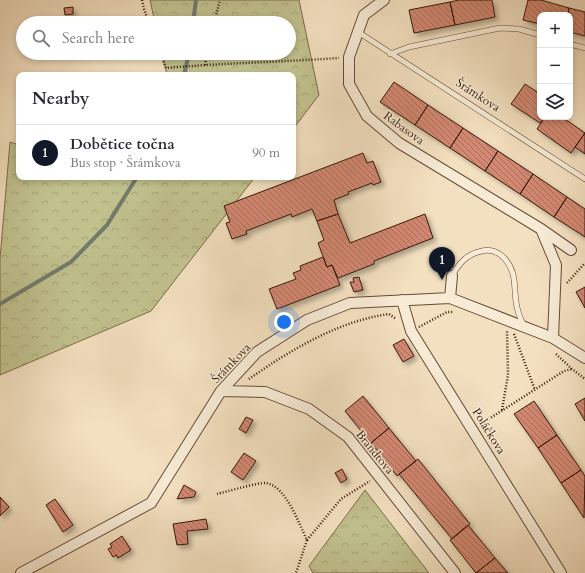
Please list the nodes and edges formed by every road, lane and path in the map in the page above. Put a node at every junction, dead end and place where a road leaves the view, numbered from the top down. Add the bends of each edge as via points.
1 (142, 0) edge
2 (220, 0) edge
3 (384, 0) edge
4 (147, 16) edge
5 (216, 16) edge
6 (358, 32) junction
7 (537, 34) edge
8 (573, 45) edge
9 (585, 48) edge
10 (390, 54) junction
11 (349, 57) junction
12 (163, 60) edge
13 (206, 60) edge
14 (295, 60) edge
15 (296, 60) edge
16 (205, 65) junction
17 (585, 179) edge
18 (541, 229) junction
19 (571, 250) dead end
20 (585, 263) edge
21 (452, 276) joint
22 (566, 284) dead end
23 (450, 298) junction
24 (402, 300) junction
25 (507, 326) dead end
26 (524, 326) junction
27 (512, 328) dead end
28 (553, 338) junction
29 (585, 358) edge
30 (572, 369) dead end
31 (535, 390) junction
32 (221, 391) junction
33 (502, 410) junction
34 (472, 430) junction
35 (379, 476) junction
36 (217, 494) dead end
37 (306, 540) junction
38 (20, 573) edge
39 (296, 573) edge
40 (455, 573) edge
41 (561, 573) edge

1 - 4 path
2 - 5 path
3 - 6 street, Rabasova via 364,15
6 - 10 lane, Šrámkova
6 - 11 street, Rabasova
7 - 10 lane via 519,29 500,28 409,47
8 - 9 lane
10 - 17 lane, Šrámkova
11 - 15 path
11 - 18 street, Rabasova via 349,84 367,116 399,143
12 - 16 path via 166,68
13 - 16 path
14 - 16 path
18 - 19 street, Rabasova
18 - 28 street via 556,265
20 - 22 path
21 - 23 street
21 - 26 lane via 457,266 476,252 496,251 504,257 513,273 518,311
23 - 24 street, Šrámkova
23 - 26 street, Šrámkova
24 - 32 street, Šrámkova via 350,303 307,320 257,352
24 - 34 street, Poláčkova via 411,331
25 - 33 path via 508,375
26 - 28 street, Šrámkova
27 - 31 path
28 - 29 street, Šrámkova
30 - 31 path via 564,371
31 - 33 path
32 - 35 street, Brandtova via 265,392 310,409 348,437
32 - 38 street, Šrámkova via 151,503
33 - 34 path
34 - 41 street, Poláčkova
35 - 37 path via 341,499
35 - 40 street, Brandtova
36 - 37 path via 265,483 276,488 292,507
37 - 39 path

